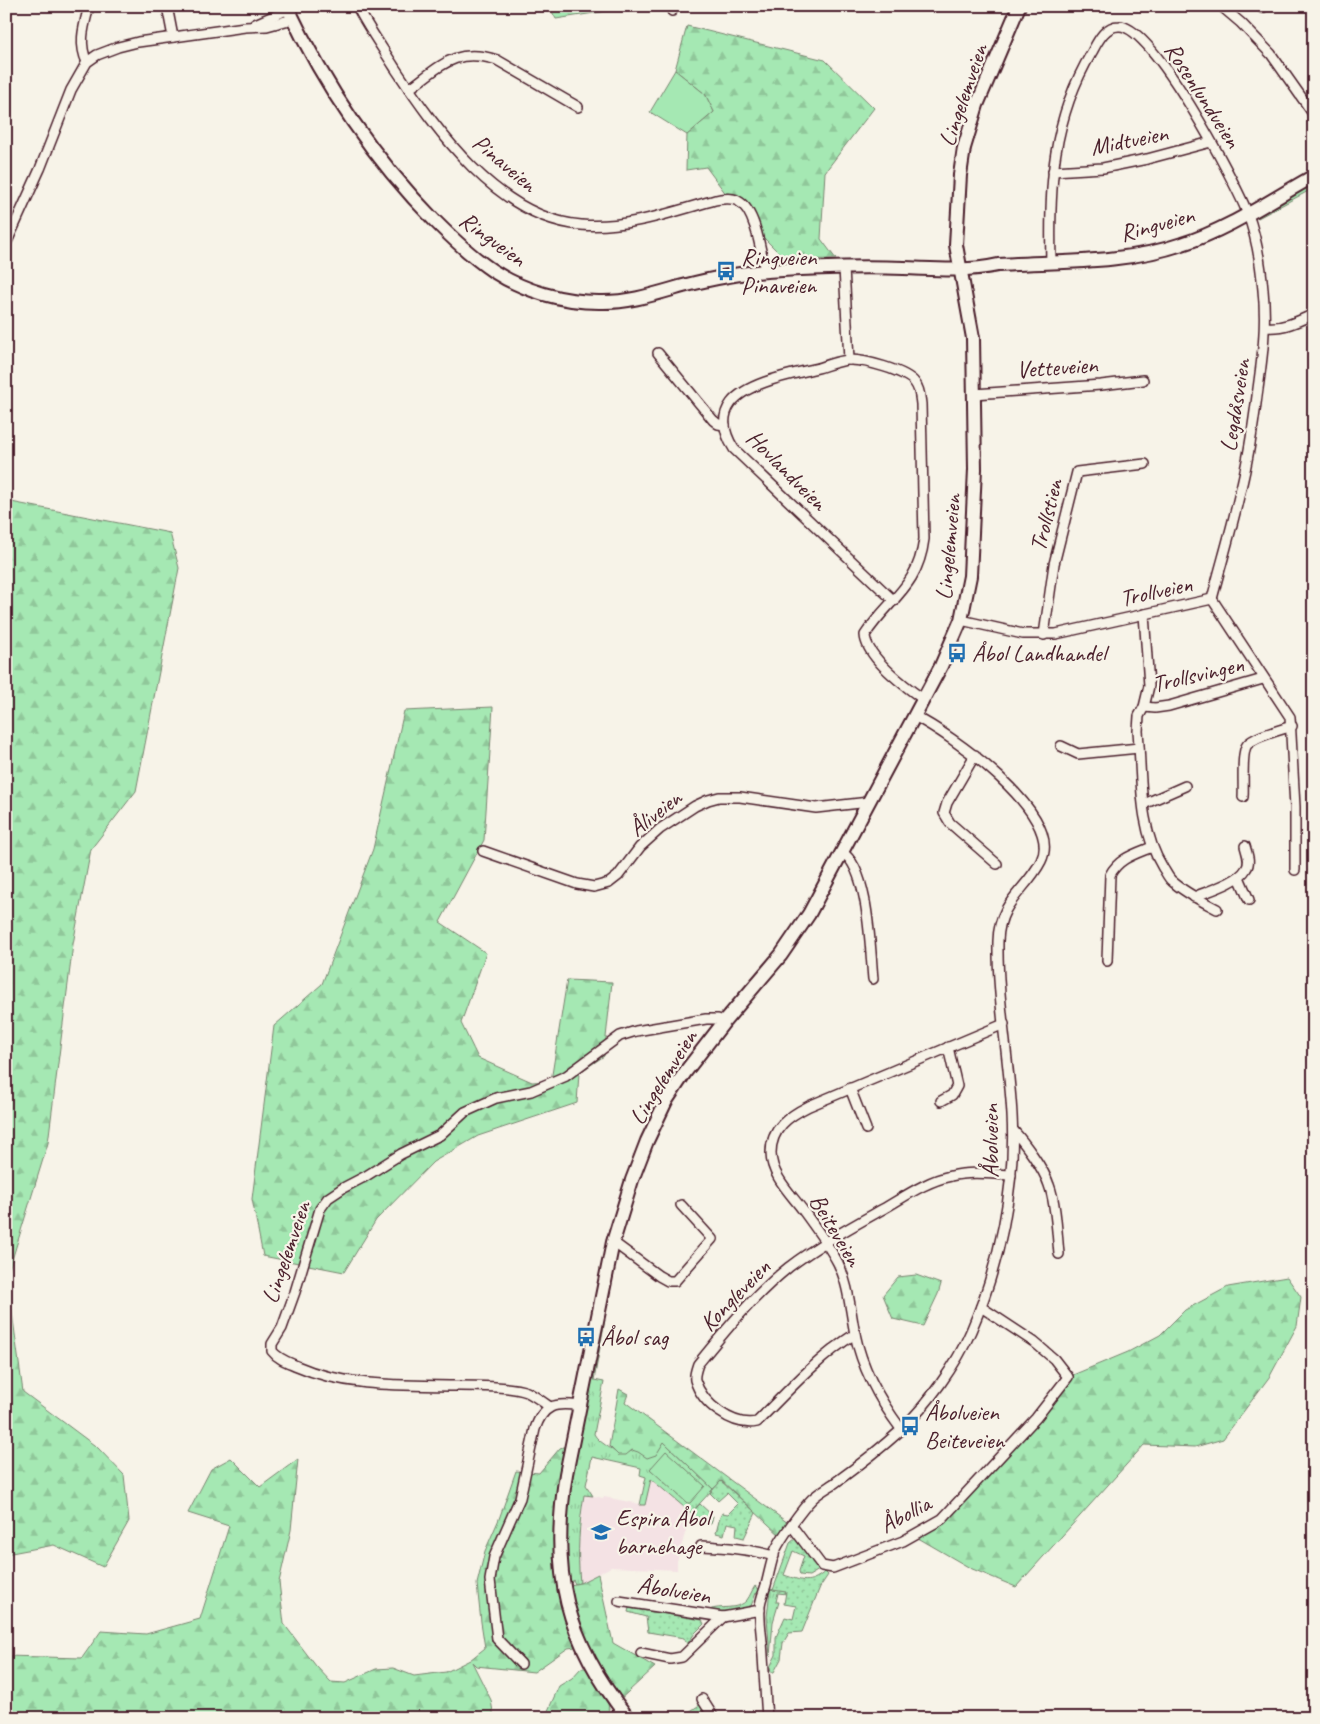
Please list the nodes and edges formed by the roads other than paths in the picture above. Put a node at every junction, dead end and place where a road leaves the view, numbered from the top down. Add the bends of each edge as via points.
1 (89, 6) edge
2 (167, 6) edge
3 (357, 6) edge
4 (1019, 6) edge
5 (1221, 6) edge
6 (290, 11) edge
7 (173, 37) junction
8 (87, 62) junction
9 (409, 89) junction
10 (578, 107) dead end
11 (1314, 115) edge
12 (1212, 142) junction
13 (1053, 171) junction
14 (1314, 176) edge
15 (1248, 213) junction
16 (6, 244) edge
17 (1051, 262) junction
18 (963, 266) junction
19 (844, 268) junction
20 (765, 271) junction
21 (1314, 314) edge
22 (1266, 327) junction
23 (658, 353) dead end
24 (848, 360) junction
25 (1143, 380) dead end
26 (974, 394) junction
27 (725, 425) junction
28 (1145, 464) dead end
29 (1212, 599) junction
30 (894, 601) junction
31 (1144, 614) junction
32 (961, 620) junction
33 (1044, 635) junction
34 (1264, 679) junction
35 (923, 698) junction
36 (1144, 707) junction
37 (914, 716) junction
38 (1292, 726) junction
39 (1061, 746) dead end
40 (1139, 748) junction
41 (975, 755) junction
42 (1185, 786) dead end
43 (1243, 797) dead end
44 (869, 802) junction
45 (1144, 804) junction
46 (1152, 846) junction
47 (1246, 846) dead end
48 (483, 851) dead end
49 (842, 852) junction
50 (997, 864) dead end
51 (1295, 870) dead end
52 (1239, 877) junction
53 (1194, 896) junction
54 (1249, 900) dead end
55 (1217, 909) dead end
56 (1107, 961) dead end
57 (873, 979) dead end
58 (724, 1022) junction
59 (1004, 1024) junction
60 (948, 1047) junction
61 (850, 1088) junction
62 (941, 1101) dead end
63 (866, 1129) dead end
64 (1013, 1130) junction
65 (1012, 1175) junction
66 (681, 1205) dead end
67 (613, 1242) junction
68 (826, 1242) junction
69 (1059, 1254) dead end
70 (981, 1307) junction
71 (855, 1334) junction
72 (579, 1406) junction
73 (550, 1407) junction
74 (901, 1429) junction
75 (792, 1526) junction
76 (701, 1546) dead end
77 (774, 1556) junction
78 (620, 1601) dead end
79 (760, 1610) junction
80 (723, 1617) junction
81 (641, 1653) dead end
82 (521, 1664) dead end
83 (702, 1699) dead end
84 (628, 1718) edge
85 (714, 1718) edge
86 (767, 1718) edge

1 - 8 street via 82,36
2 - 7 street
3 - 9 street, Pinaveien
4 - 18 main road, Lingelemveien via 986,82 962,162 956,245
5 - 11 street via 1271,54
6 - 7 street via 267,26
6 - 20 main road, Ringveien via 342,103 390,171 458,244 510,281 551,296 608,302
7 - 8 street via 118,47
8 - 16 street via 71,90 40,170
9 - 10 street via 448,61 462,56 482,56 496,60
9 - 20 street, Pinaveien via 474,169 522,207 554,220 603,226 729,198 743,204 753,221
12 - 13 street, Midtveien via 1102,168
12 - 13 street, Rosenlundveien via 1180,90 1140,37 1130,28 1108,28 1085,64 1068,101 1059,131
12 - 15 street, Rosenlundveien
13 - 17 street, Rosenlundveien
14 - 15 main road, Ringveien
15 - 17 main road, Ringveien via 1201,237 1168,248 1128,257
15 - 22 street, Legdåsveien via 1259,259
17 - 18 main road, Ringveien via 998,265 981,262
18 - 19 main road, Ringveien via 942,262 905,268
18 - 26 main road, Lingelemveien via 973,338
19 - 20 main road, Ringveien
19 - 24 street
21 - 22 street via 1286,325
22 - 29 street, Legdåsveien via 1241,490
23 - 27 street via 713,420
24 - 27 street, Hovlandveien via 744,391 730,405
24 - 30 street, Hovlandveien via 898,371 910,377 920,394 924,539 912,579
25 - 26 street, Vetteveien
26 - 32 main road, Lingelemveien via 973,538 969,583
27 - 30 street, Hovlandveien via 727,438 734,449
28 - 33 street, Trollstien via 1077,472 1054,564
29 - 31 street, Trollveien
29 - 34 street, Trollveien
30 - 35 street, Hovlandveien via 865,635 866,642 905,686
31 - 33 street, Trollveien
31 - 36 street, Trollsvingen via 1148,686
32 - 33 street, Trollveien via 1023,634
32 - 35 main road, Lingelemveien
34 - 36 street, Trollsvingen via 1170,706
34 - 38 street, Trollveien via 1290,717
35 - 37 main road, Lingelemveien
36 - 40 street via 1139,716
37 - 41 street, Åbolveien
37 - 44 main road, Lingelemveien
38 - 43 street via 1247,746
38 - 51 street, Trollveien
39 - 40 street via 1078,754
40 - 45 street
41 - 50 street via 944,813 950,823
41 - 59 street, Åbolveien via 1006,783 1028,809 1044,842 1042,860 1016,893 1001,919 998,948
42 - 45 street
44 - 48 street, Åliveien via 816,808 740,796 708,800 660,829 609,883 594,886 577,884
44 - 49 main road, Lingelemveien
45 - 46 street
46 - 53 street via 1171,880
46 - 56 street via 1122,860 1110,875
47 - 52 street via 1247,868
49 - 57 street via 850,857 856,870 866,904
49 - 58 main road, Lingelemveien via 799,930
52 - 53 street
52 - 54 street
53 - 55 street
58 - 67 main road, Lingelemveien via 666,1101 624,1202
58 - 73 street, Lingelemveien via 718,1019 697,1020 620,1036 566,1076 531,1091 496,1098 465,1112 440,1135 400,1154 343,1188 328,1198 320,1209 296,1292 272,1344 275,1355 337,1379 508,1389 527,1392
59 - 60 street, Beiteveien
59 - 64 street, Åbolveien
60 - 61 street, Beiteveien
60 - 62 street via 957,1086 952,1095
61 - 63 street
61 - 68 street, Beiteveien via 793,1114 781,1124 772,1146 771,1155 779,1180
64 - 65 street, Åbolveien
64 - 69 street via 1049,1184
65 - 68 street, Kongleveien via 964,1173 938,1180
65 - 70 street, Åbolveien via 1002,1230
66 - 67 street via 712,1239 675,1280 668,1281 659,1276
67 - 72 main road, Lingelemveien
68 - 71 street, Beiteveien via 843,1276
68 - 71 street, Kongleveien via 762,1291 698,1364 695,1379 712,1406 728,1418 748,1424 757,1422 834,1347
70 - 74 street, Åbolveien via 958,1356
70 - 75 street, Åbollia via 1034,1342 1054,1359 1068,1377 1036,1418 942,1519 903,1541 833,1568 822,1566
71 - 74 street, Beiteveien via 874,1385
72 - 73 street
72 - 84 main road, Lingelemveien via 561,1505 559,1546 562,1577 582,1646 598,1676
73 - 82 street via 537,1424 520,1498 494,1557 490,1580 497,1639
74 - 75 street, Åbolveien via 812,1498
75 - 77 street, Åbolveien
76 - 77 street, Åbolveien
77 - 79 street, Åbolveien
78 - 80 street, Åbolveien
79 - 80 street, Åbolveien
79 - 86 street, Åbolveien
80 - 81 street, Åbolveien via 682,1657 670,1659
83 - 85 street

